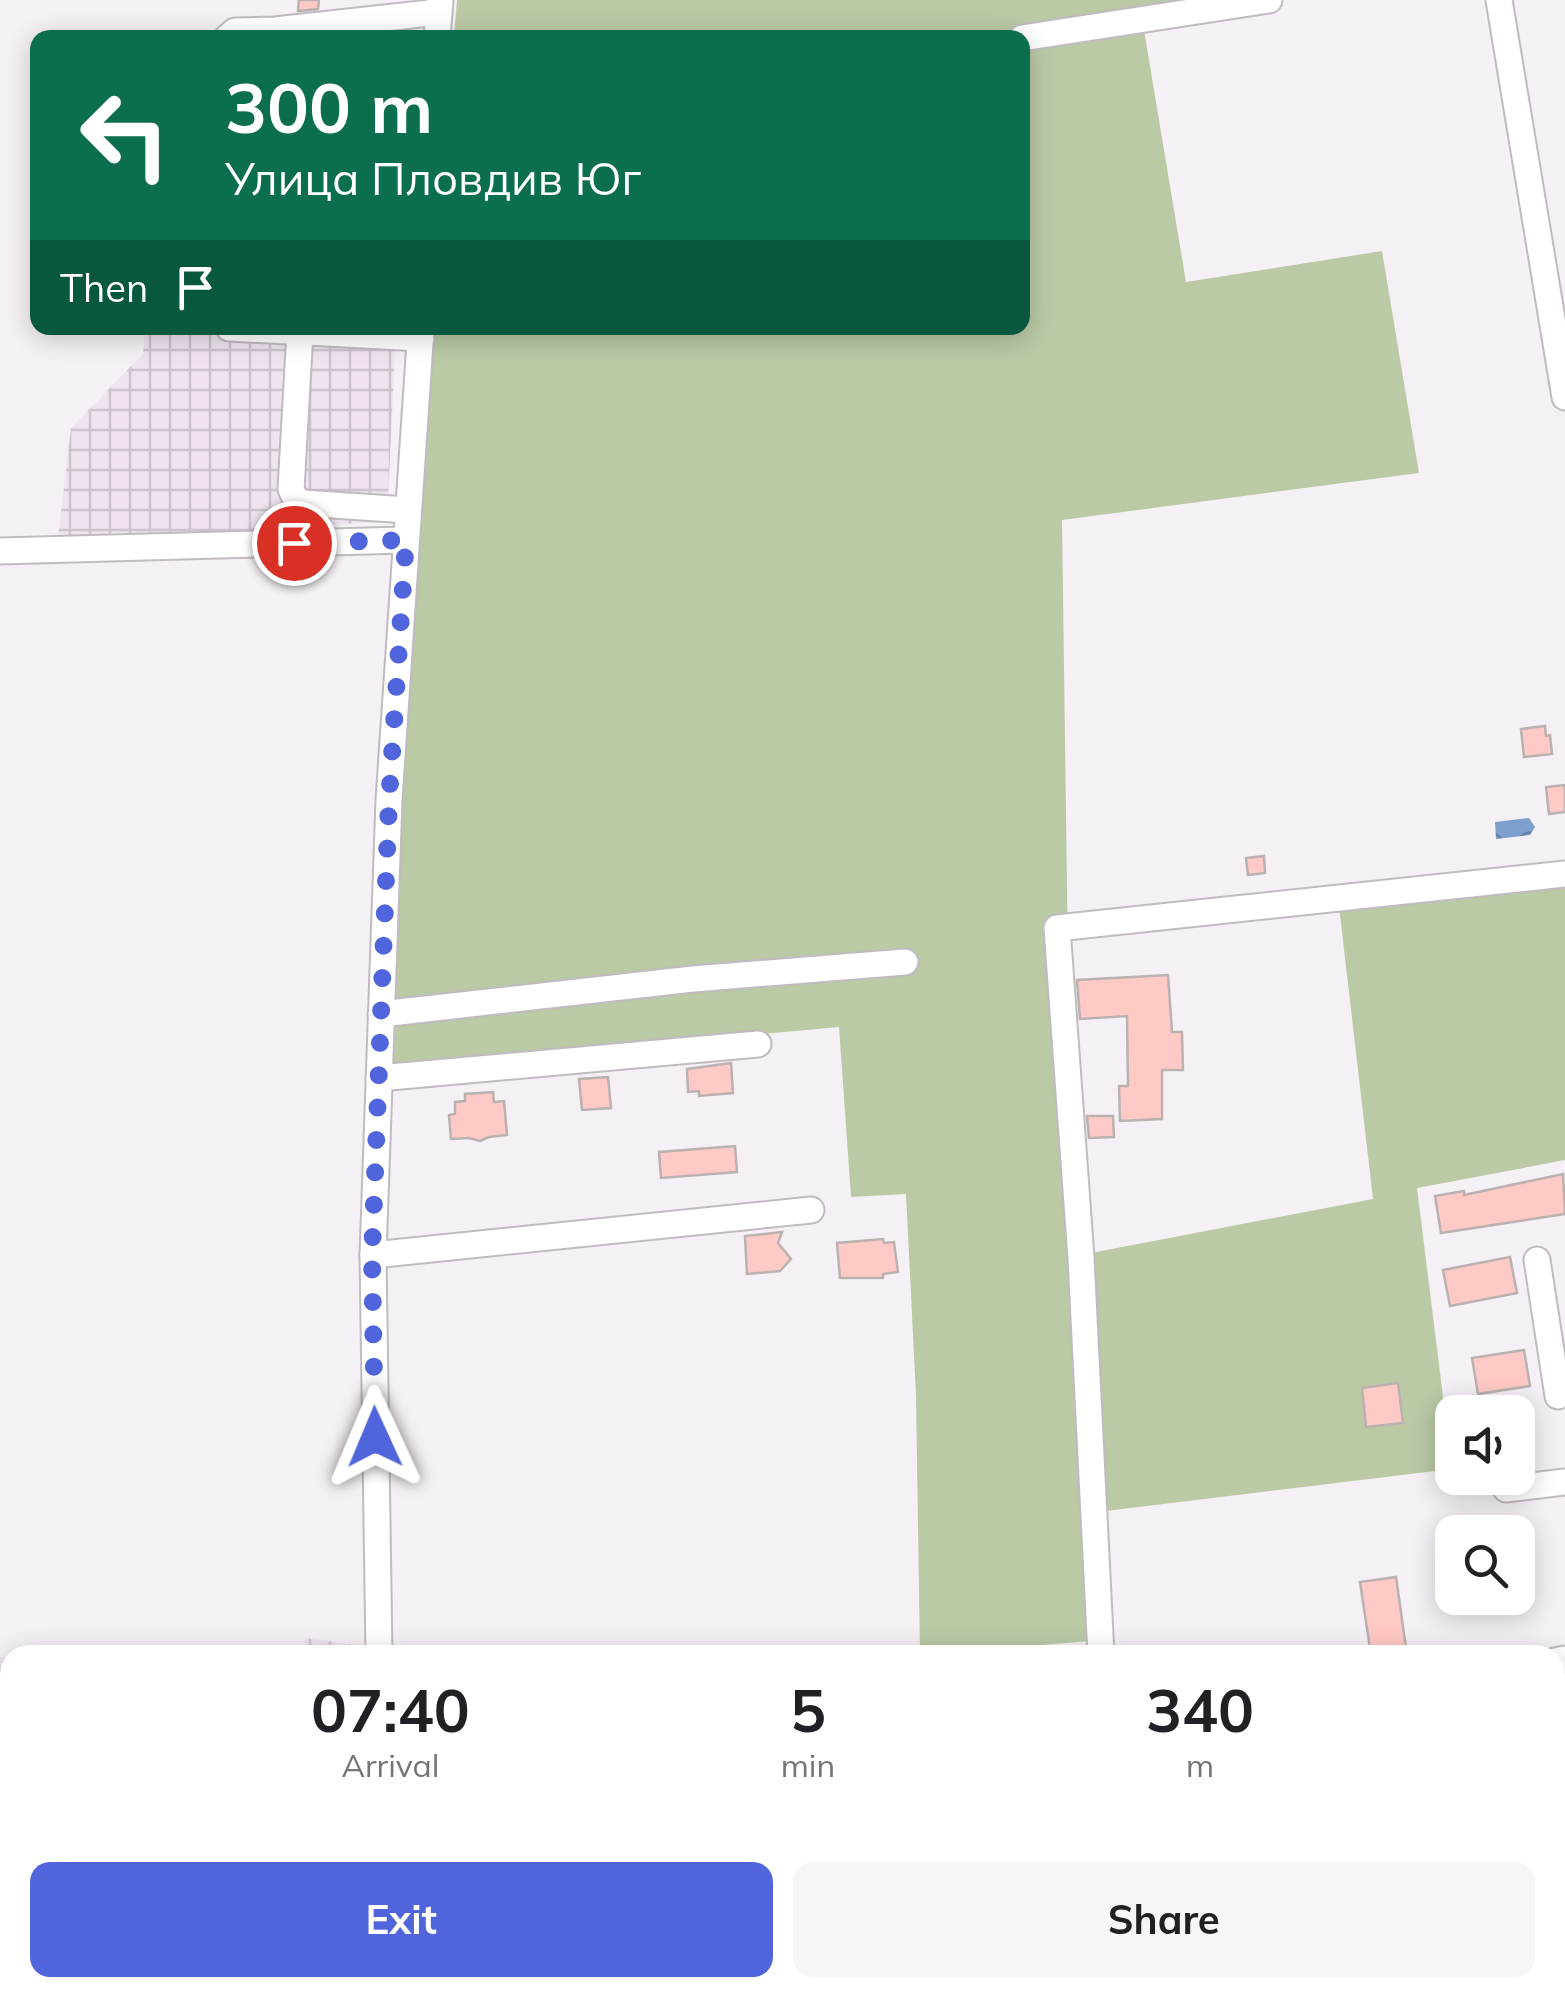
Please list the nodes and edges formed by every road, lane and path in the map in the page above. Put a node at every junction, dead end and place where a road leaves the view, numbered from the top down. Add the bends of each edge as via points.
1 (1269, 0) edge
2 (1499, 0) edge
3 (439, 16) edge
4 (317, 30) edge
5 (1030, 37) edge
6 (300, 335) edge
7 (421, 335) edge
8 (1565, 396) edge
9 (407, 510) junction
10 (406, 540) junction
11 (0, 551) edge
12 (1565, 874) edge
13 (905, 962) dead end
14 (381, 1014) junction
15 (758, 1044) dead end
16 (379, 1078) junction
17 (811, 1210) dead end
18 (372, 1255) junction
19 (1537, 1260) dead end
20 (1556, 1327) edge
21 (1558, 1396) dead end
22 (1565, 1482) edge
23 (1535, 1486) edge
24 (378, 1645) edge
25 (1100, 1645) edge

1 - 5 street
2 - 8 street
3 - 4 street
6 - 9 street via 295,498
7 - 9 street
9 - 10 street
10 - 11 street
10 - 14 street
12 - 25 street via 1056,928
13 - 14 street
14 - 16 street
15 - 16 street
16 - 18 street
17 - 18 street
18 - 24 street
19 - 20 street
20 - 21 street
22 - 23 street

